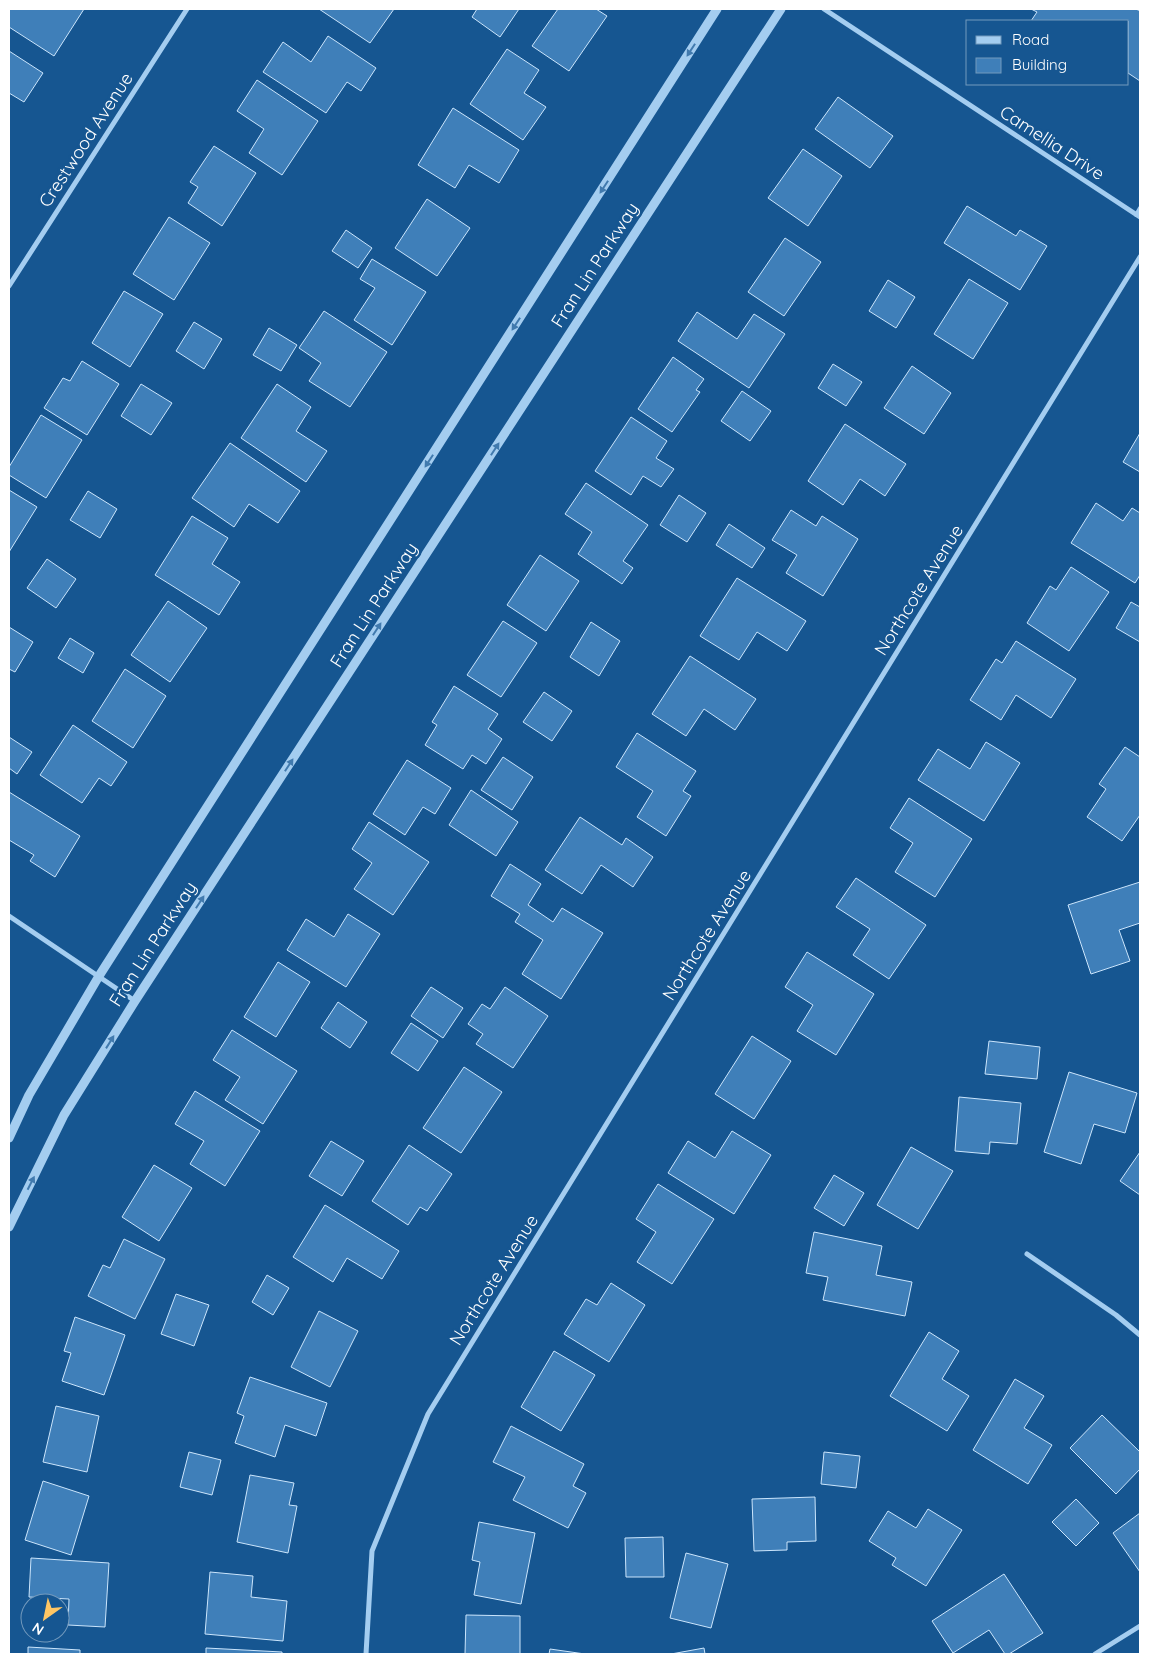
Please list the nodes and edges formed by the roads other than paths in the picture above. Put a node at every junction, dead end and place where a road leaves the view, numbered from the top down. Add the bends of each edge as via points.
1 (186, 9) edge
2 (718, 9) edge
3 (781, 9) edge
4 (824, 9) edge
5 (1140, 208) edge
6 (1138, 216) edge
7 (1140, 257) edge
8 (9, 286) edge
9 (9, 916) edge
10 (99, 976) junction
11 (135, 1001) junction
12 (9, 1138) edge
13 (9, 1227) edge
14 (1027, 1254) dead end
15 (1140, 1335) edge
16 (1140, 1626) edge
17 (366, 1654) edge
18 (1095, 1654) edge

1 - 8 street, Crestwood Avenue
2 -> 10 street, Fran Lin Parkway
11 -> 3 street, Fran Lin Parkway
4 - 6 street, Camellia Drive
5 - 6 lane
7 - 17 street, Northcote Avenue via 428,1414 372,1551
9 - 10 street
10 - 11 street
10 - 12 street, Fran Lin Parkway via 29,1095
13 -> 11 street, Fran Lin Parkway via 64,1115
14 - 15 street
16 - 18 street

